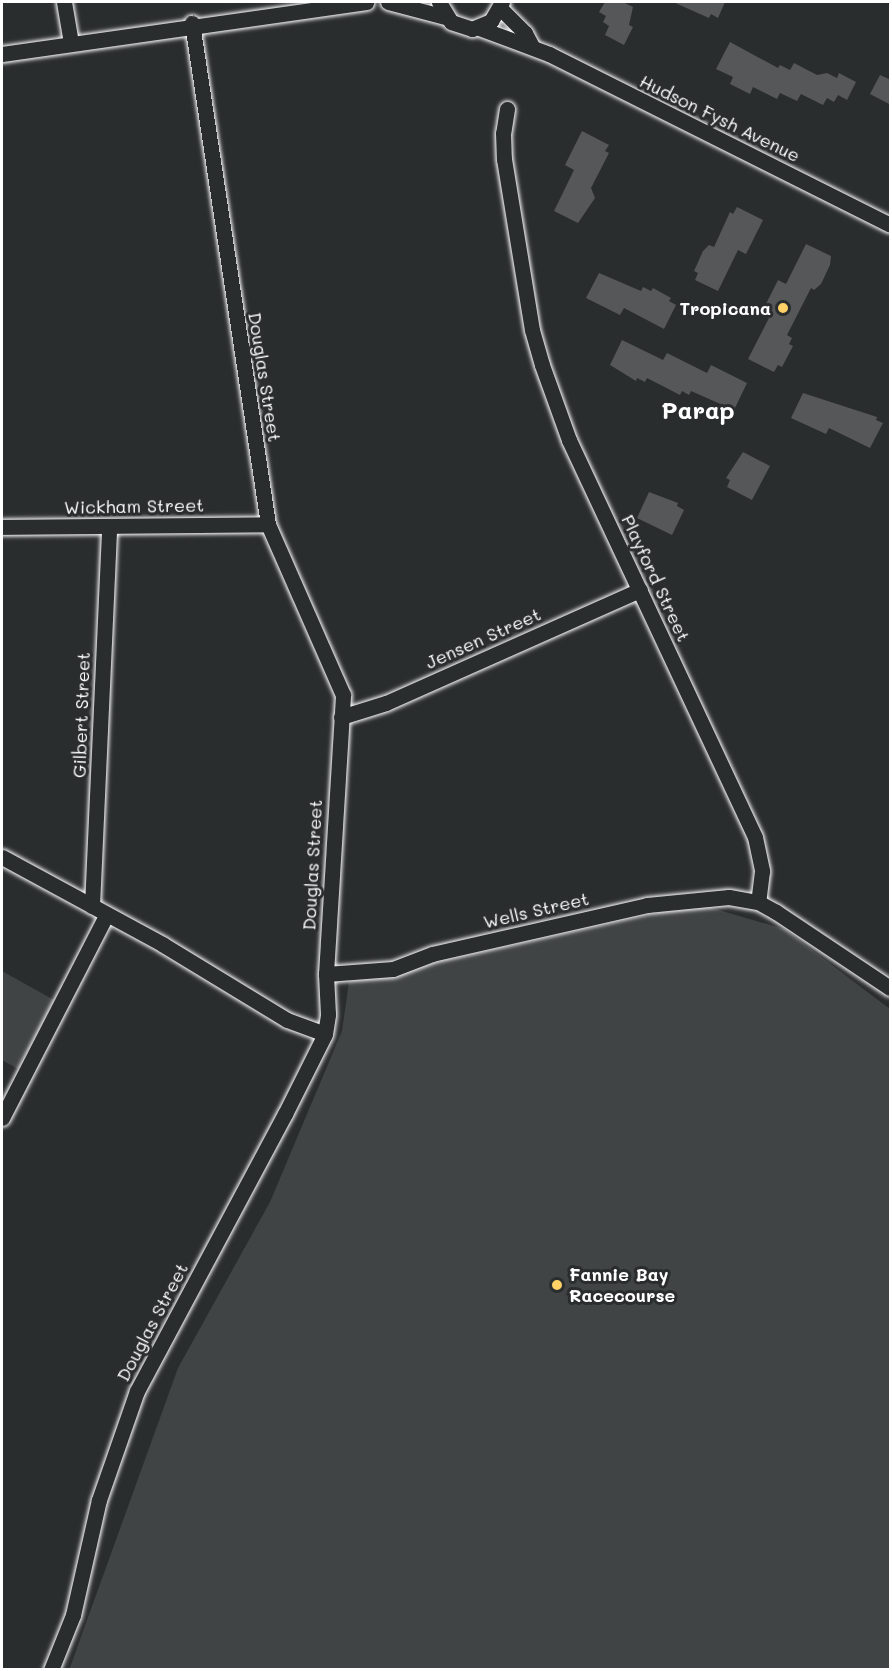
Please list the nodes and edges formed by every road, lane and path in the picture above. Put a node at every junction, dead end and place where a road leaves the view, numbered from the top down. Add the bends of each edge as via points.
1 (64, 2) edge
2 (366, 2) edge
3 (388, 2) edge
4 (439, 2) edge
5 (501, 5) edge
6 (446, 17) junction
7 (192, 23) junction
8 (479, 28) junction
9 (71, 43) junction
10 (532, 46) junction
11 (2, 54) edge
12 (507, 109) dead end
13 (891, 225) edge
14 (268, 524) junction
15 (109, 526) junction
16 (2, 527) edge
17 (640, 590) junction
18 (341, 717) junction
19 (2, 857) edge
20 (758, 902) junction
21 (92, 906) junction
22 (107, 914) junction
23 (326, 974) junction
24 (891, 988) edge
25 (325, 1034) junction
26 (2, 1118) edge
27 (51, 1670) edge

1 - 9 street
2 - 7 street
3 - 6 street, Hudson Fysh Avenue
4 - 6 street
5 - 8 street
5 - 10 street
6 - 8 street, Hudson Fysh Avenue via 465,28
7 - 9 street
7 - 14 street, Douglas Street
8 - 10 street, Hudson Fysh Avenue
9 - 11 street
10 - 13 street, Hudson Fysh Avenue
12 - 17 street, Playford Street via 504,159 532,330 569,440
14 - 15 street, Wickham Street
14 - 18 street, Douglas Street via 341,685
15 - 16 street, Wickham Street
15 - 21 street, Gilbert Street
17 - 18 street, Jensen Street via 386,703
17 - 20 street, Playford Street via 755,837 762,871
18 - 23 street, Douglas Street
19 - 21 street
20 - 23 street, Wells Street via 718,897 666,901 432,954 393,969
20 - 24 street via 821,939
21 - 22 street
22 - 25 street via 269,1010
22 - 26 street
23 - 25 street, Douglas Street
25 - 27 street, Douglas Street via 137,1391 99,1500 73,1615

